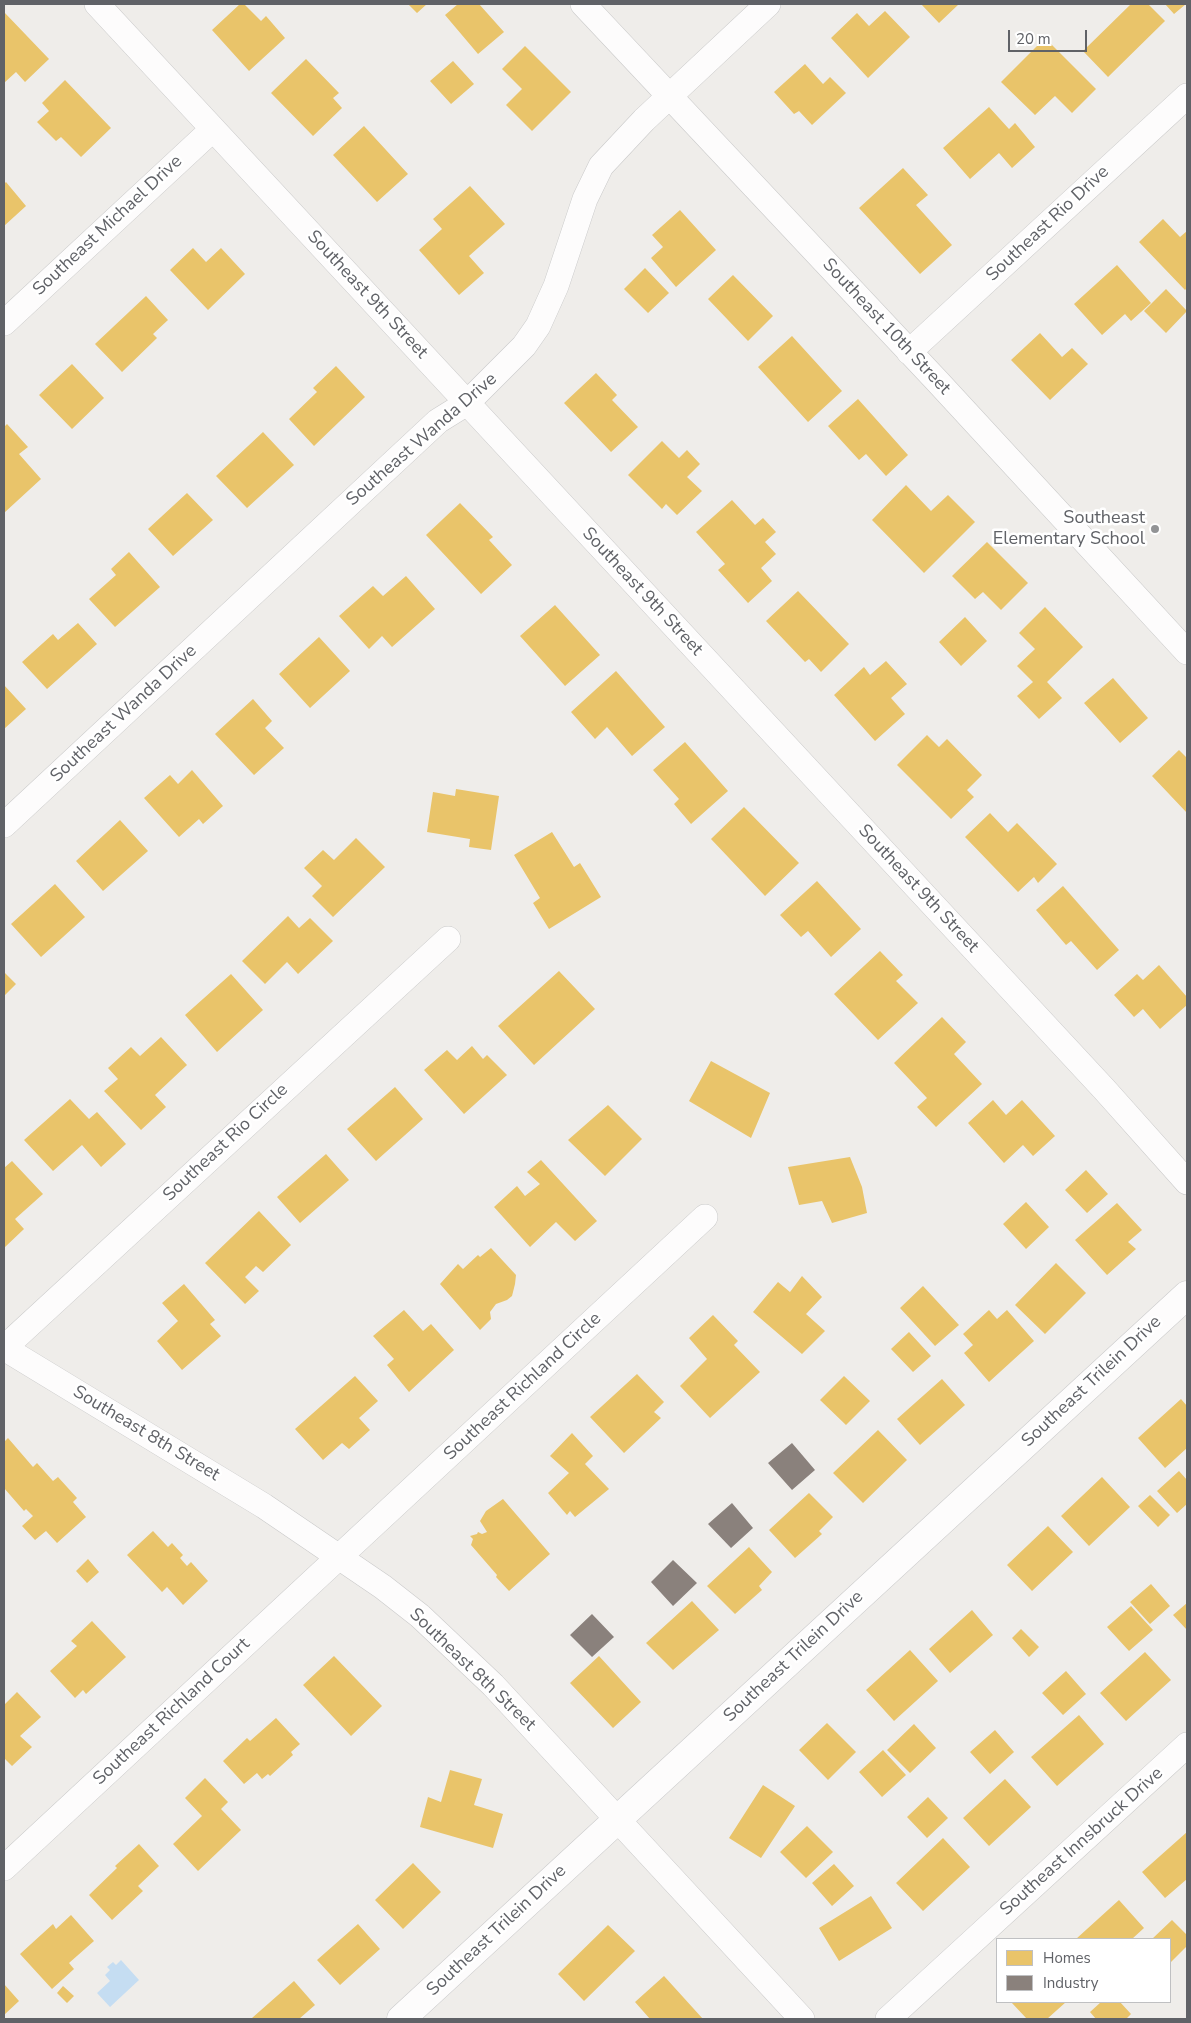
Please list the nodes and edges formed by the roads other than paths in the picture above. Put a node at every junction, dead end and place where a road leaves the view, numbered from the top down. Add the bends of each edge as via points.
1 (97, 4) edge
2 (583, 4) edge
3 (768, 4) edge
4 (669, 96) junction
5 (1187, 96) edge
6 (213, 129) junction
7 (4, 323) edge
8 (909, 352) junction
9 (467, 403) junction
10 (1187, 652) edge
11 (4, 826) edge
12 (448, 939) dead end
13 (1187, 1182) edge
14 (705, 1217) dead end
15 (1187, 1295) edge
16 (4, 1348) edge
17 (340, 1557) junction
18 (1187, 1745) edge
19 (617, 1820) junction
20 (4, 1868) edge
21 (402, 2019) edge
22 (802, 2019) edge
23 (888, 2019) edge

1 - 6 street, Southeast 9th Street
2 - 4 street, Southeast 10th Street
3 - 4 street, Southeast Wanda Drive
4 - 8 street, Southeast 10th Street
4 - 9 street, Southeast Wanda Drive via 601,166 585,199 556,286 538,326 524,346
5 - 8 street, Southeast Rio Drive
6 - 7 street, Southeast Michael Drive
6 - 9 street, Southeast 9th Street
8 - 10 street, Southeast 10th Street
9 - 11 street, Southeast Wanda Drive via 438,421
9 - 13 street, Southeast 9th Street via 1098,1082
12 - 16 street, Southeast Rio Circle
14 - 17 street, Southeast Richland Circle
15 - 19 street, Southeast Trilein Drive
16 - 17 street, Southeast 8th Street via 264,1506
17 - 19 street, Southeast 8th Street via 420,1616 457,1650
17 - 20 street, Southeast Richland Court
18 - 23 street, Southeast Innsbruck Drive
19 - 21 street, Southeast Trilein Drive
19 - 22 street, Southeast 8th Street

